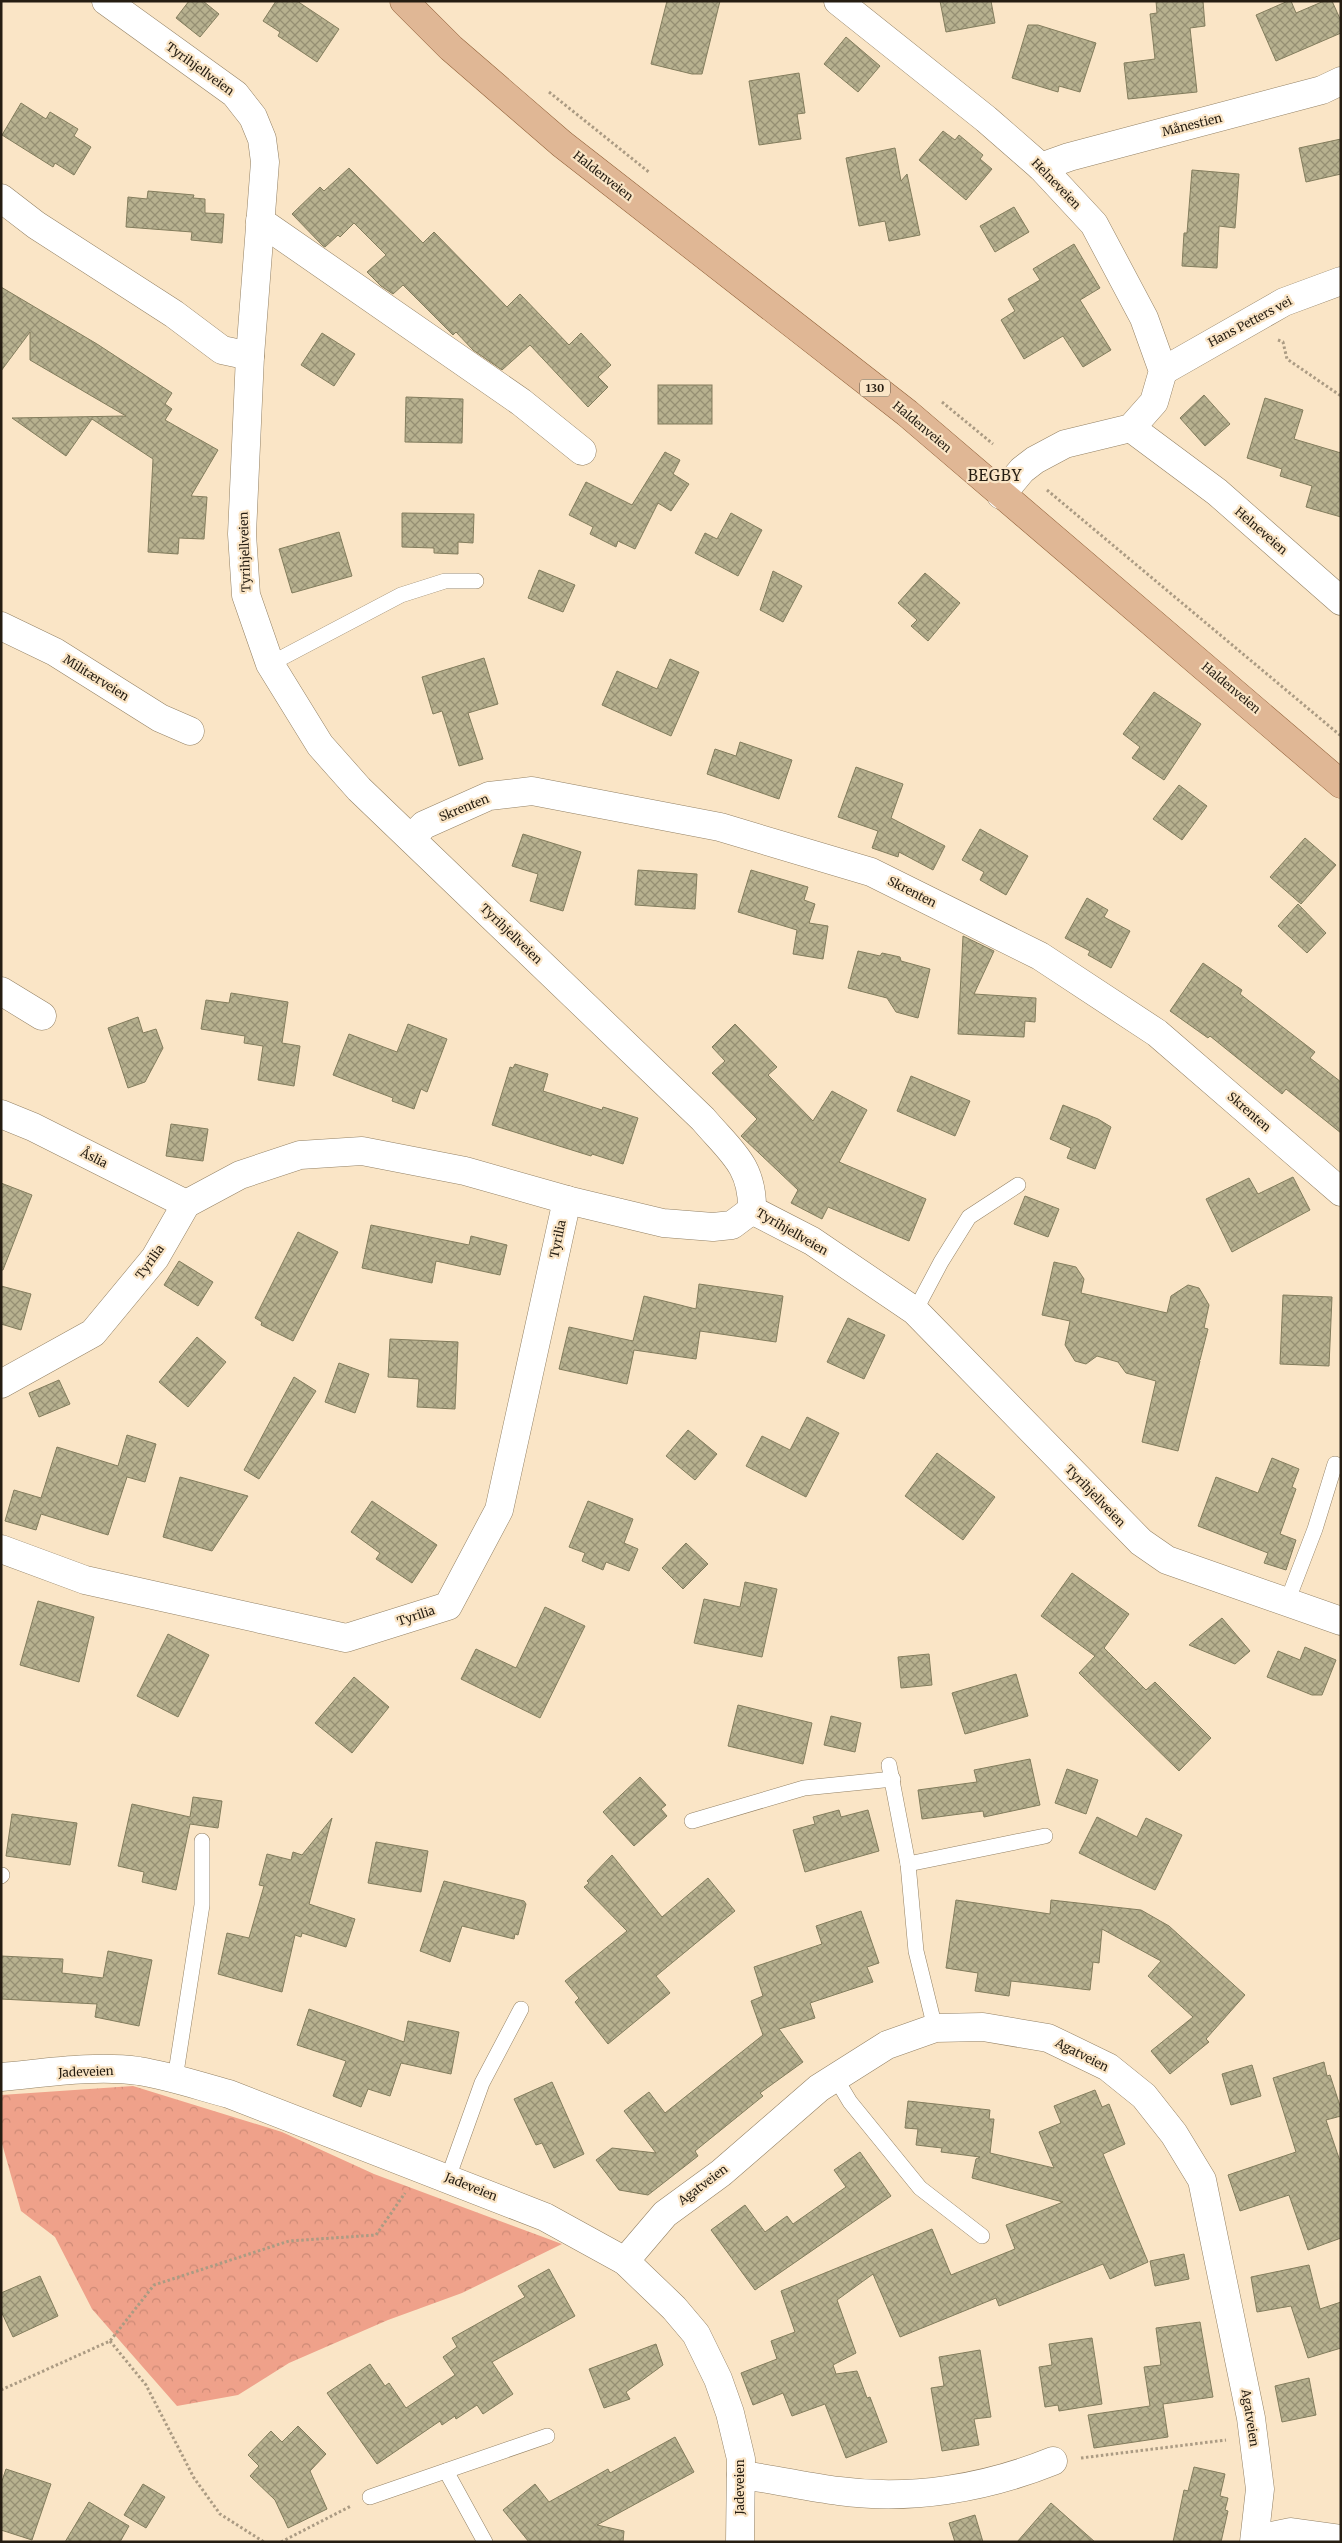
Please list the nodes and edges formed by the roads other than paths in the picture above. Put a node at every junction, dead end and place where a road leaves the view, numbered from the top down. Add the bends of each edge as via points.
1 (106, 1) edge
2 (404, 1) edge
3 (838, 1) edge
4 (1341, 81) edge
5 (1042, 167) junction
6 (1, 198) edge
7 (260, 221) junction
8 (1341, 281) edge
9 (250, 356) junction
10 (1163, 371) junction
11 (1131, 428) junction
12 (582, 451) dead end
13 (1001, 495) junction
14 (476, 581) dead end
15 (1341, 600) edge
16 (1, 626) edge
17 (270, 664) junction
18 (190, 731) dead end
19 (1341, 784) edge
20 (411, 838) junction
21 (1, 991) edge
22 (42, 1016) dead end
23 (1, 1114) edge
24 (1018, 1185) dead end
25 (1341, 1192) edge
26 (567, 1200) junction
27 (186, 1204) junction
28 (752, 1210) junction
29 (914, 1311) junction
30 (1, 1384) edge
31 (1335, 1464) dead end
32 (1, 1549) edge
33 (1287, 1602) junction
34 (1341, 1621) edge
35 (692, 1822) dead end
36 (1045, 1836) dead end
37 (202, 1841) dead end
38 (908, 1864) junction
39 (521, 2009) dead end
40 (935, 2028) junction
41 (1, 2077) edge
42 (835, 2077) junction
43 (175, 2078) junction
44 (448, 2178) junction
45 (982, 2236) dead end
46 (625, 2261) junction
47 (547, 2436) dead end
48 (1053, 2461) road end
49 (446, 2471) junction
50 (741, 2475) junction
51 (370, 2497) road end
52 (1341, 2539) edge
53 (1255, 2540) edge
54 (485, 2542) edge
55 (740, 2542) edge

1 - 7 street, Tyrihjellveien via 235,94 253,116 262,139 265,162
2 - 13 main road, Haldenveien / 130 via 451,48 562,144 900,407
3 - 5 street, Helneveien
4 - 5 street, Månestien via 1322,90
5 - 10 street, Helneveien via 1094,224 1144,318
6 - 9 street via 222,350
7 - 9 street, Tyrihjellveien
7 - 12 street via 466,362
8 - 10 street, Hans Petters vei via 1284,302
9 - 17 street, Tyrihjellveien via 242,534 246,595
10 - 11 street via 1154,402
11 - 13 street via 1065,444 1035,460
11 - 15 street, Helneveien via 1217,492
13 - 19 main road, Haldenveien / 130
14 - 17 lane via 445,581 402,594
16 - 18 street, Militærveien via 55,652 160,718
17 - 20 street, Tyrihjellveien via 320,745 359,789
20 - 25 street, Skrenten via 424,825 489,796 532,792 720,827 871,872 1040,956 1157,1032
20 - 28 street, Tyrihjellveien via 703,1119 744,1167 752,1190
21 - 22 street
23 - 27 street, Åslia
24 - 29 lane via 969,1217
26 - 27 street via 465,1171 362,1151 300,1155 240,1175
26 - 28 street via 664,1223 713,1227 732,1225
26 - 32 street, Tyrilia via 499,1510 448,1606 346,1638 85,1580
27 - 30 street, Tyrilia via 155,1258 93,1333
28 - 29 street, Tyrihjellveien via 812,1241
29 - 33 street, Tyrihjellveien via 1141,1542 1167,1560
31 - 33 lane
33 - 34 street, Tyrihjellveien
35 - 38 lane via 804,1788 891,1772
36 - 38 lane
37 - 43 lane via 202,1905
38 - 40 lane via 916,1951
39 - 44 lane via 482,2083
40 - 42 street, Agatveien via 887,2045
40 - 53 street, Agatveien via 983,2027 1048,2038 1108,2067 1144,2096 1174,2134 1202,2180 1254,2437 1260,2489
41 - 43 street, Jadeveien via 96,2070 138,2071
42 - 45 lane via 850,2102 920,2188
42 - 46 street, Agatveien via 721,2173 665,2214
43 - 44 street, Jadeveien via 229,2094
44 - 46 street, Jadeveien via 545,2217
46 - 50 street, Jadeveien via 696,2334 718,2378 730,2413 742,2459
47 - 49 lane
48 - 50 street via 1018,2475 959,2489 903,2493 840,2492
49 - 51 lane
49 - 54 lane
50 - 55 street, Jadeveien
52 - 53 street via 1291,2532

